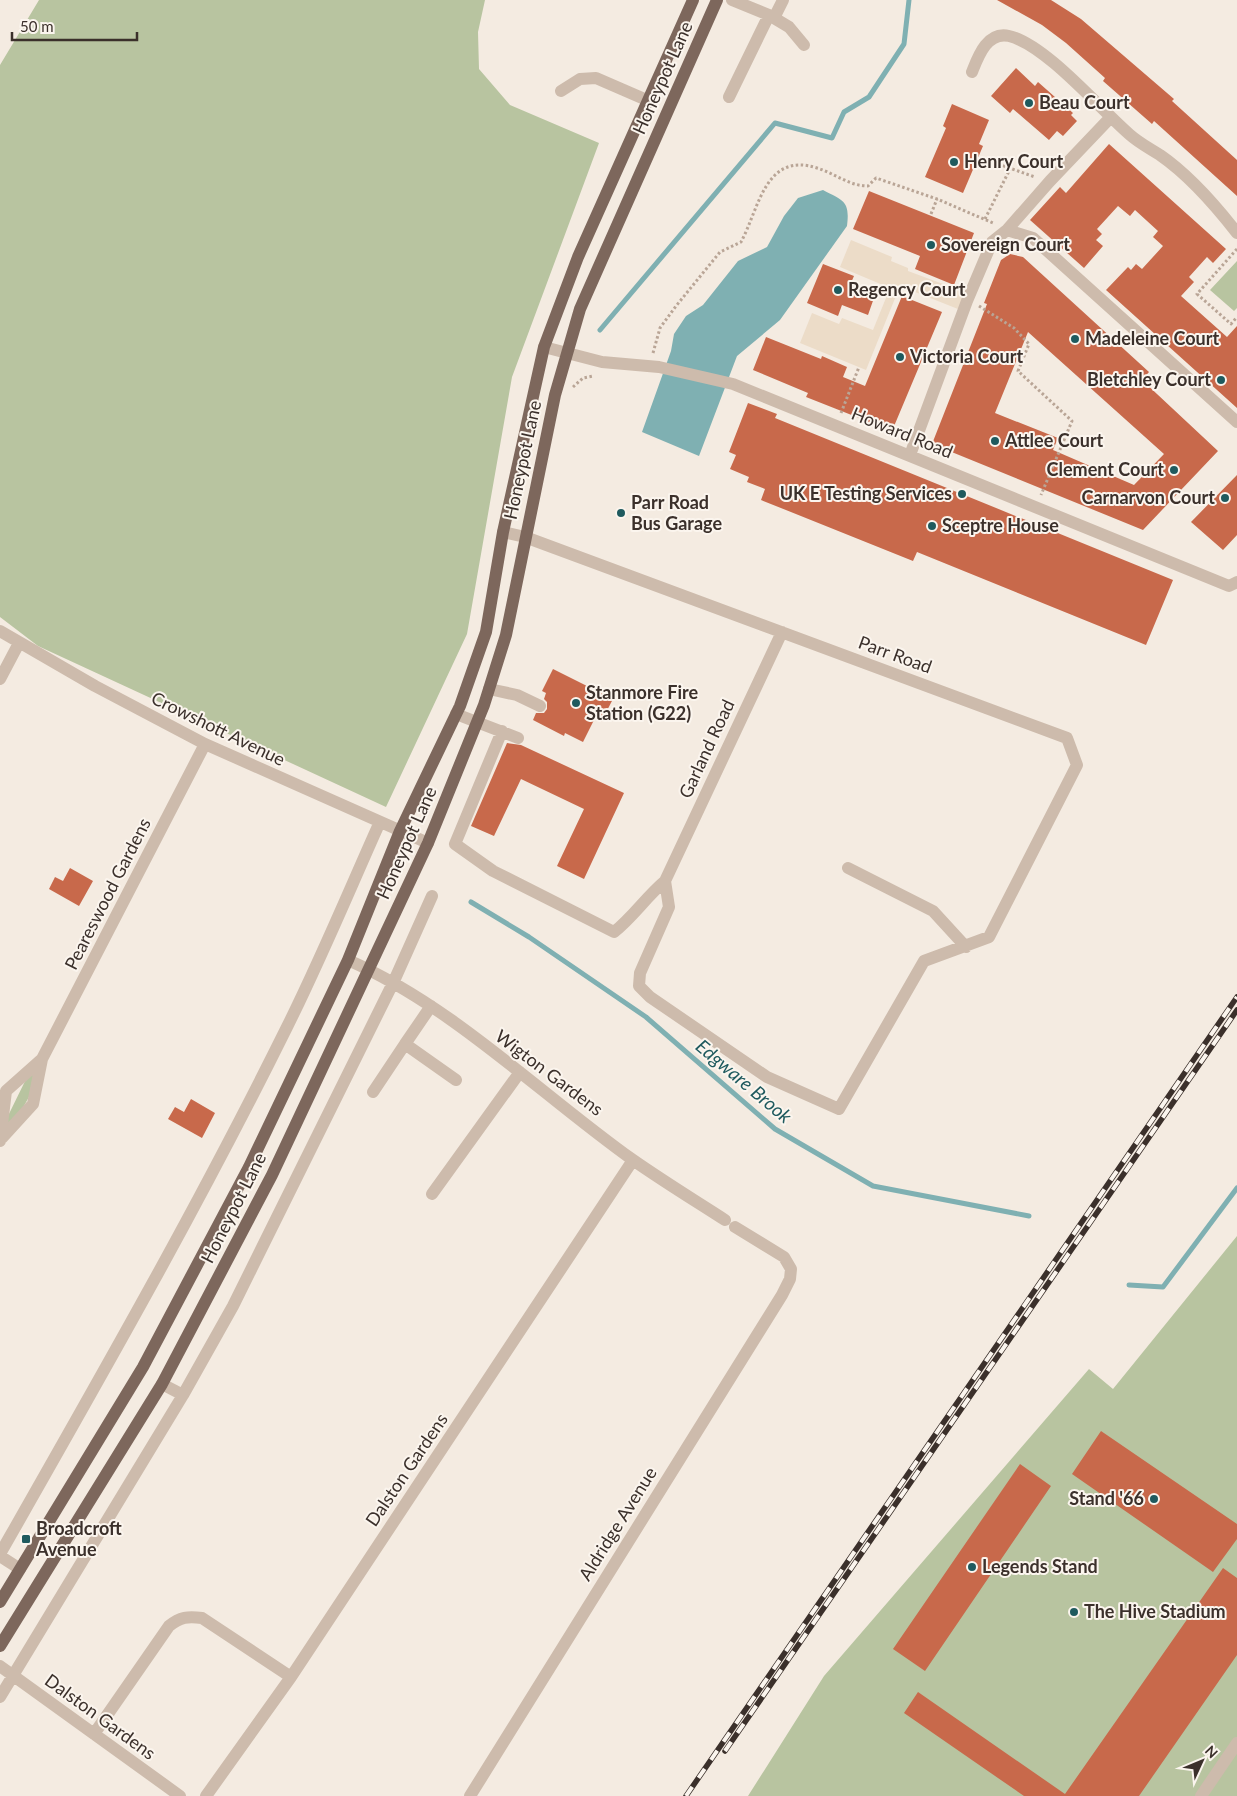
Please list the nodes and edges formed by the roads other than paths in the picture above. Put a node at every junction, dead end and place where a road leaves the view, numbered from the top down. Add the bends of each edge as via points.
1 (693, 0) edge
2 (717, 0) edge
3 (732, 0) edge
4 (782, 0) edge
5 (771, 17) junction
6 (804, 46) dead end
7 (972, 72) dead end
8 (561, 90) dead end
9 (729, 97) dead end
10 (649, 101) junction
11 (1110, 118) junction
12 (1007, 230) junction
13 (1237, 233) edge
14 (544, 347) junction
15 (566, 353) junction
16 (1237, 422) edge
17 (910, 455) junction
18 (503, 532) junction
19 (525, 537) junction
20 (1237, 582) edge
21 (0, 631) edge
22 (782, 632) junction
23 (18, 644) junction
24 (0, 679) edge
25 (489, 689) junction
26 (540, 706) dead end
27 (456, 714) junction
28 (477, 722) junction
29 (502, 731) junction
30 (518, 738) dead end
31 (205, 744) junction
32 (379, 824) junction
33 (400, 831) junction
34 (428, 843) junction
35 (848, 868) dead end
36 (665, 881) junction
37 (432, 896) dead end
38 (966, 946) junction
39 (348, 960) junction
40 (369, 970) junction
41 (394, 981) junction
42 (431, 1006) junction
43 (405, 1044) junction
44 (42, 1059) junction
45 (520, 1072) junction
46 (456, 1080) dead end
47 (373, 1092) dead end
48 (1, 1139) edge
49 (633, 1160) junction
50 (432, 1194) dead end
51 (791, 1269) joint
52 (162, 1384) junction
53 (183, 1395) junction
54 (0, 1555) edge
55 (20, 1569) junction
56 (0, 1602) edge
57 (0, 1646) edge
58 (0, 1666) edge
59 (14, 1675) junction
60 (291, 1677) junction
61 (0, 1697) edge
62 (94, 1734) junction
63 (1237, 1743) edge
64 (180, 1796) edge
65 (206, 1796) edge
66 (470, 1796) edge
67 (1201, 1796) edge

1 - 10 main road, Honeypot Lane
2 - 15 main road, Honeypot Lane via 580,308
3 - 5 street
4 - 5 street
5 - 6 street via 789,27
5 - 9 street
7 - 11 street via 982,49 994,38 1008,36 1035,49 1075,81
8 - 10 street via 580,78 596,78
10 - 14 main road, Honeypot Lane via 578,257
11 - 12 street
11 - 13 street via 1138,142 1161,155 1216,205
12 - 16 street via 1033,238
12 - 17 street via 992,242
14 - 15 street, Howard Road
14 - 18 main road, Honeypot Lane
15 - 17 street, Howard Road via 602,362 656,362 734,384
15 - 19 main road, Honeypot Lane
17 - 20 street, Howard Road via 1229,586
18 - 19 street, Parr Road
18 - 27 main road, Honeypot Lane via 486,632
19 - 22 street, Parr Road
19 - 25 main road, Honeypot Lane via 506,635
21 - 23 street, Crowshott Avenue
22 - 36 street, Garland Road
22 - 38 street, Parr Road via 1067,738 1077,764 989,937
23 - 24 street
23 - 31 street, Crowshott Avenue
25 - 26 street via 517,695
25 - 28 main road, Honeypot Lane
27 - 28 street
27 - 33 main road, Honeypot Lane
28 - 29 street
28 - 34 main road, Honeypot Lane
29 - 30 street
29 - 36 street via 455,844 493,871 614,932
31 - 32 street, Crowshott Avenue
31 - 44 street, Peareswood Gardens
32 - 33 street, Crowshott Avenue
32 - 54 street via 288,1026 220,1158 136,1315
33 - 34 street, Crowshott Avenue
33 - 39 main road, Honeypot Lane
34 - 40 main road, Honeypot Lane
35 - 38 street via 933,912
36 - 38 street via 670,907 640,973 638,986 767,1077 839,1109 924,961
37 - 41 street
39 - 40 street, Wigton Gardens
39 - 55 main road, Honeypot Lane via 249,1167 143,1367
40 - 41 street, Wigton Gardens
40 - 52 main road, Honeypot Lane via 272,1175
41 - 42 street, Wigton Gardens
41 - 53 street via 233,1306
42 - 43 street
42 - 45 street, Wigton Gardens
43 - 46 street
43 - 47 street
44 - 48 street, Peareswood Gardens via 33,1104
44 - 48 street, Peareswood Gardens via 6,1091
45 - 49 street, Wigton Gardens
45 - 50 street
49 - 51 street, Wigton Gardens via 784,1257
49 - 60 street, Dalston Gardens
51 - 66 street, Aldridge Avenue via 782,1295
52 - 53 street
52 - 57 main road, Honeypot Lane
53 - 59 street
54 - 55 street
55 - 56 main road, Honeypot Lane
58 - 59 street, Dalston Gardens
59 - 61 street
59 - 62 street, Dalston Gardens
60 - 62 street via 202,1618 178,1618 169,1626
60 - 65 street, Dalston Gardens
62 - 64 street, Dalston Gardens
63 - 67 street

